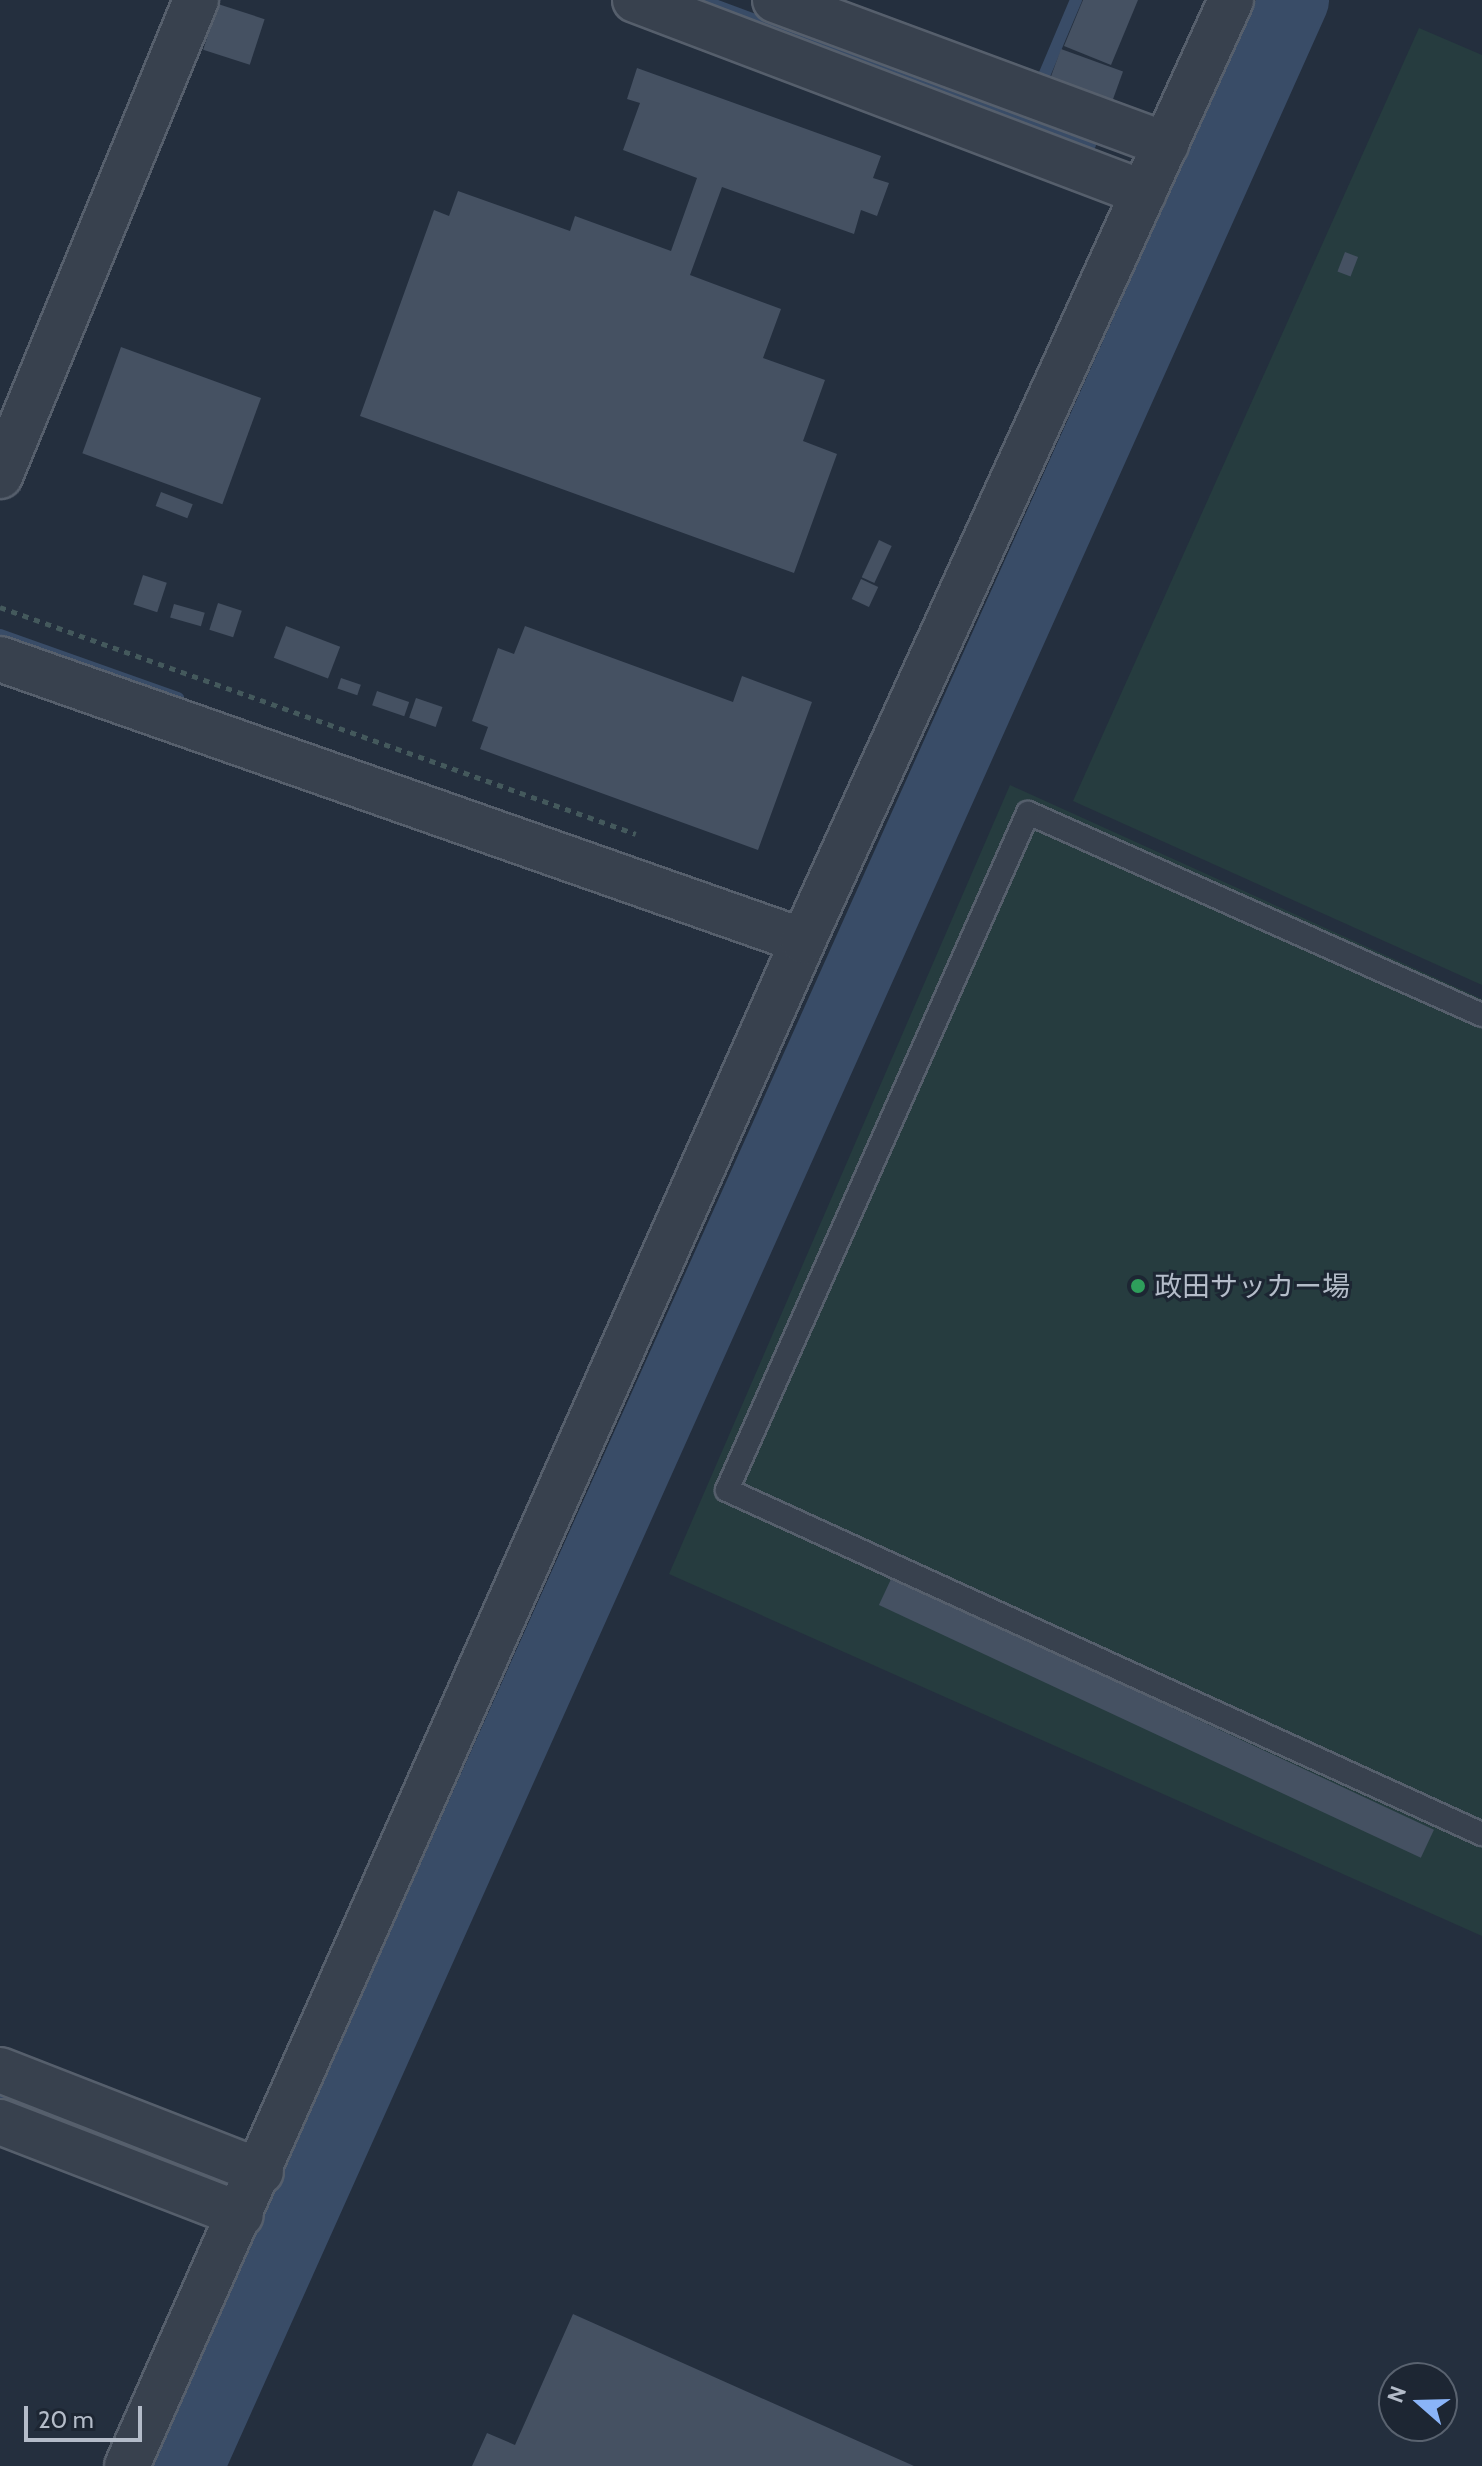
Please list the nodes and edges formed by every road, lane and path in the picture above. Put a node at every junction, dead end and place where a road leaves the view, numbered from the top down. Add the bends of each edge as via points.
1 (196, 0) edge
2 (635, 0) edge
3 (775, 0) edge
4 (1231, 0) edge
5 (1166, 145) junction
6 (1144, 193) junction
7 (0, 476) edge
8 (0, 607) edge
9 (0, 659) edge
10 (640, 836) dead end
11 (803, 941) junction
12 (1482, 1015) edge
13 (1482, 1834) edge
14 (0, 2070) edge
15 (0, 2122) edge
16 (261, 2172) junction
17 (241, 2215) junction
18 (127, 2466) edge

1 - 7 street
2 - 6 street
3 - 5 street
4 - 5 street
5 - 6 street
6 - 11 street
8 - 10 path
9 - 11 street
11 - 16 street
12 - 13 lane via 1028,813 727,1490
14 - 16 street
15 - 17 street
16 - 17 street
17 - 18 street

